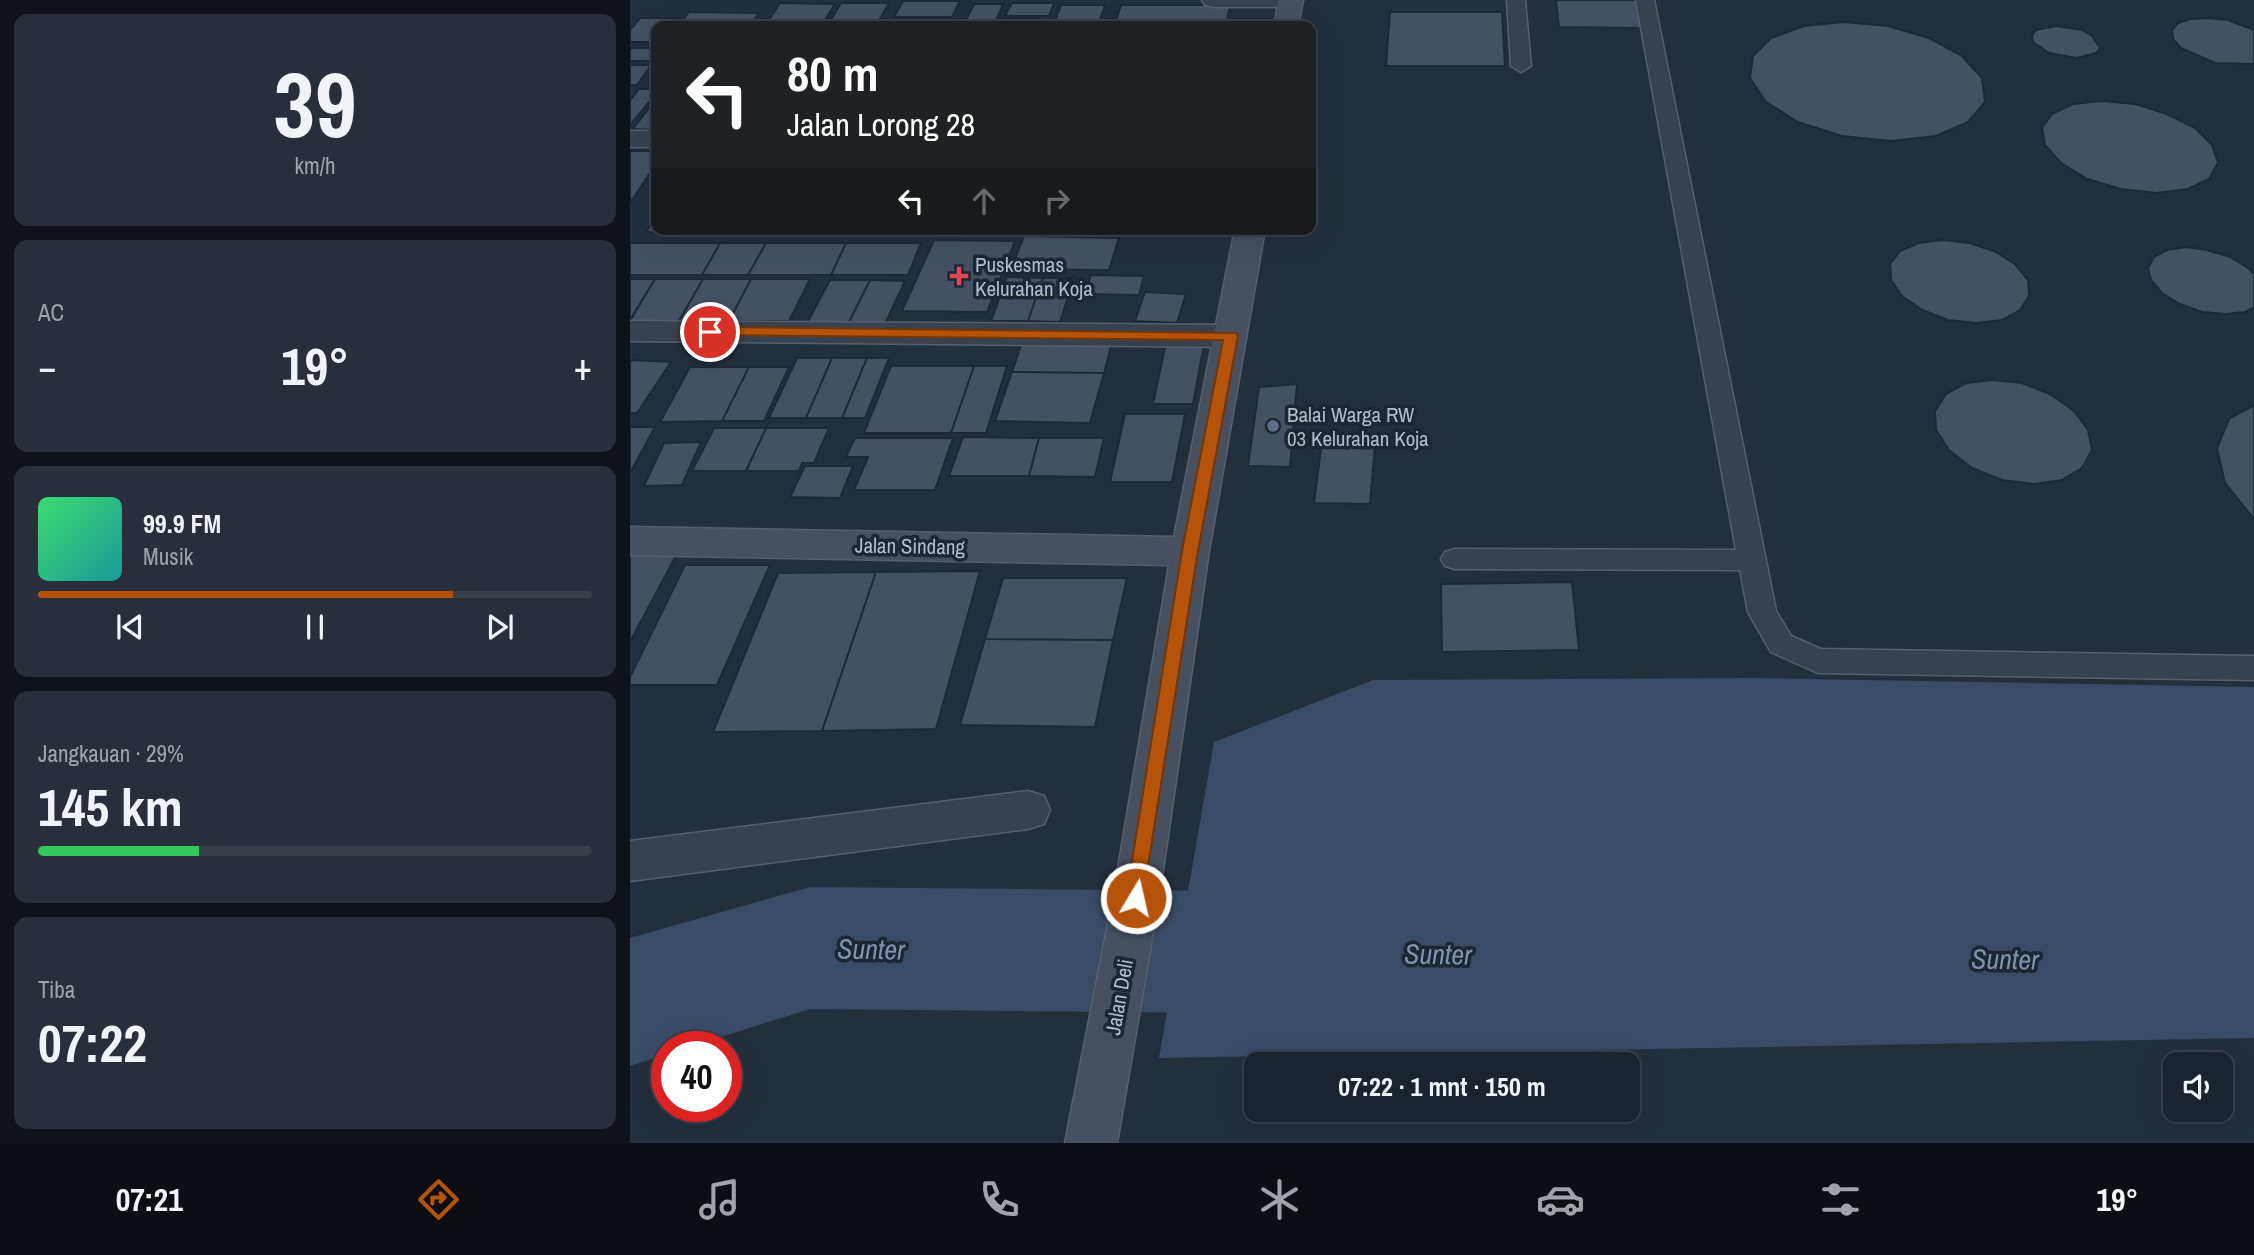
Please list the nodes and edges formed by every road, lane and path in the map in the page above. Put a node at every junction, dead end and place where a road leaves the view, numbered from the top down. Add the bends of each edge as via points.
1 (1214, 0) edge
2 (1291, 0) edge
3 (1516, 0) edge
4 (1645, 0) edge
5 (1287, 21) edge
6 (1521, 66) dead end
7 (630, 139) edge
8 (651, 139) edge
9 (1249, 235) edge
10 (630, 331) edge
11 (1231, 336) junction
12 (630, 541) edge
13 (1190, 551) junction
14 (1455, 559) dead end
15 (1752, 560) junction
16 (2254, 668) edge
17 (1028, 810) dead end
18 (630, 861) edge
19 (1091, 1143) edge

1 - 2 street
2 - 5 street
3 - 6 lane
4 - 15 lane
7 - 8 street
9 - 11 street, Jalan Deli
10 - 11 street
11 - 13 street, Jalan Deli
12 - 13 street, Jalan Sindang
13 - 19 street, Jalan Deli
14 - 15 lane
15 - 16 lane via 1762,612 1781,644 1818,661
17 - 18 street

